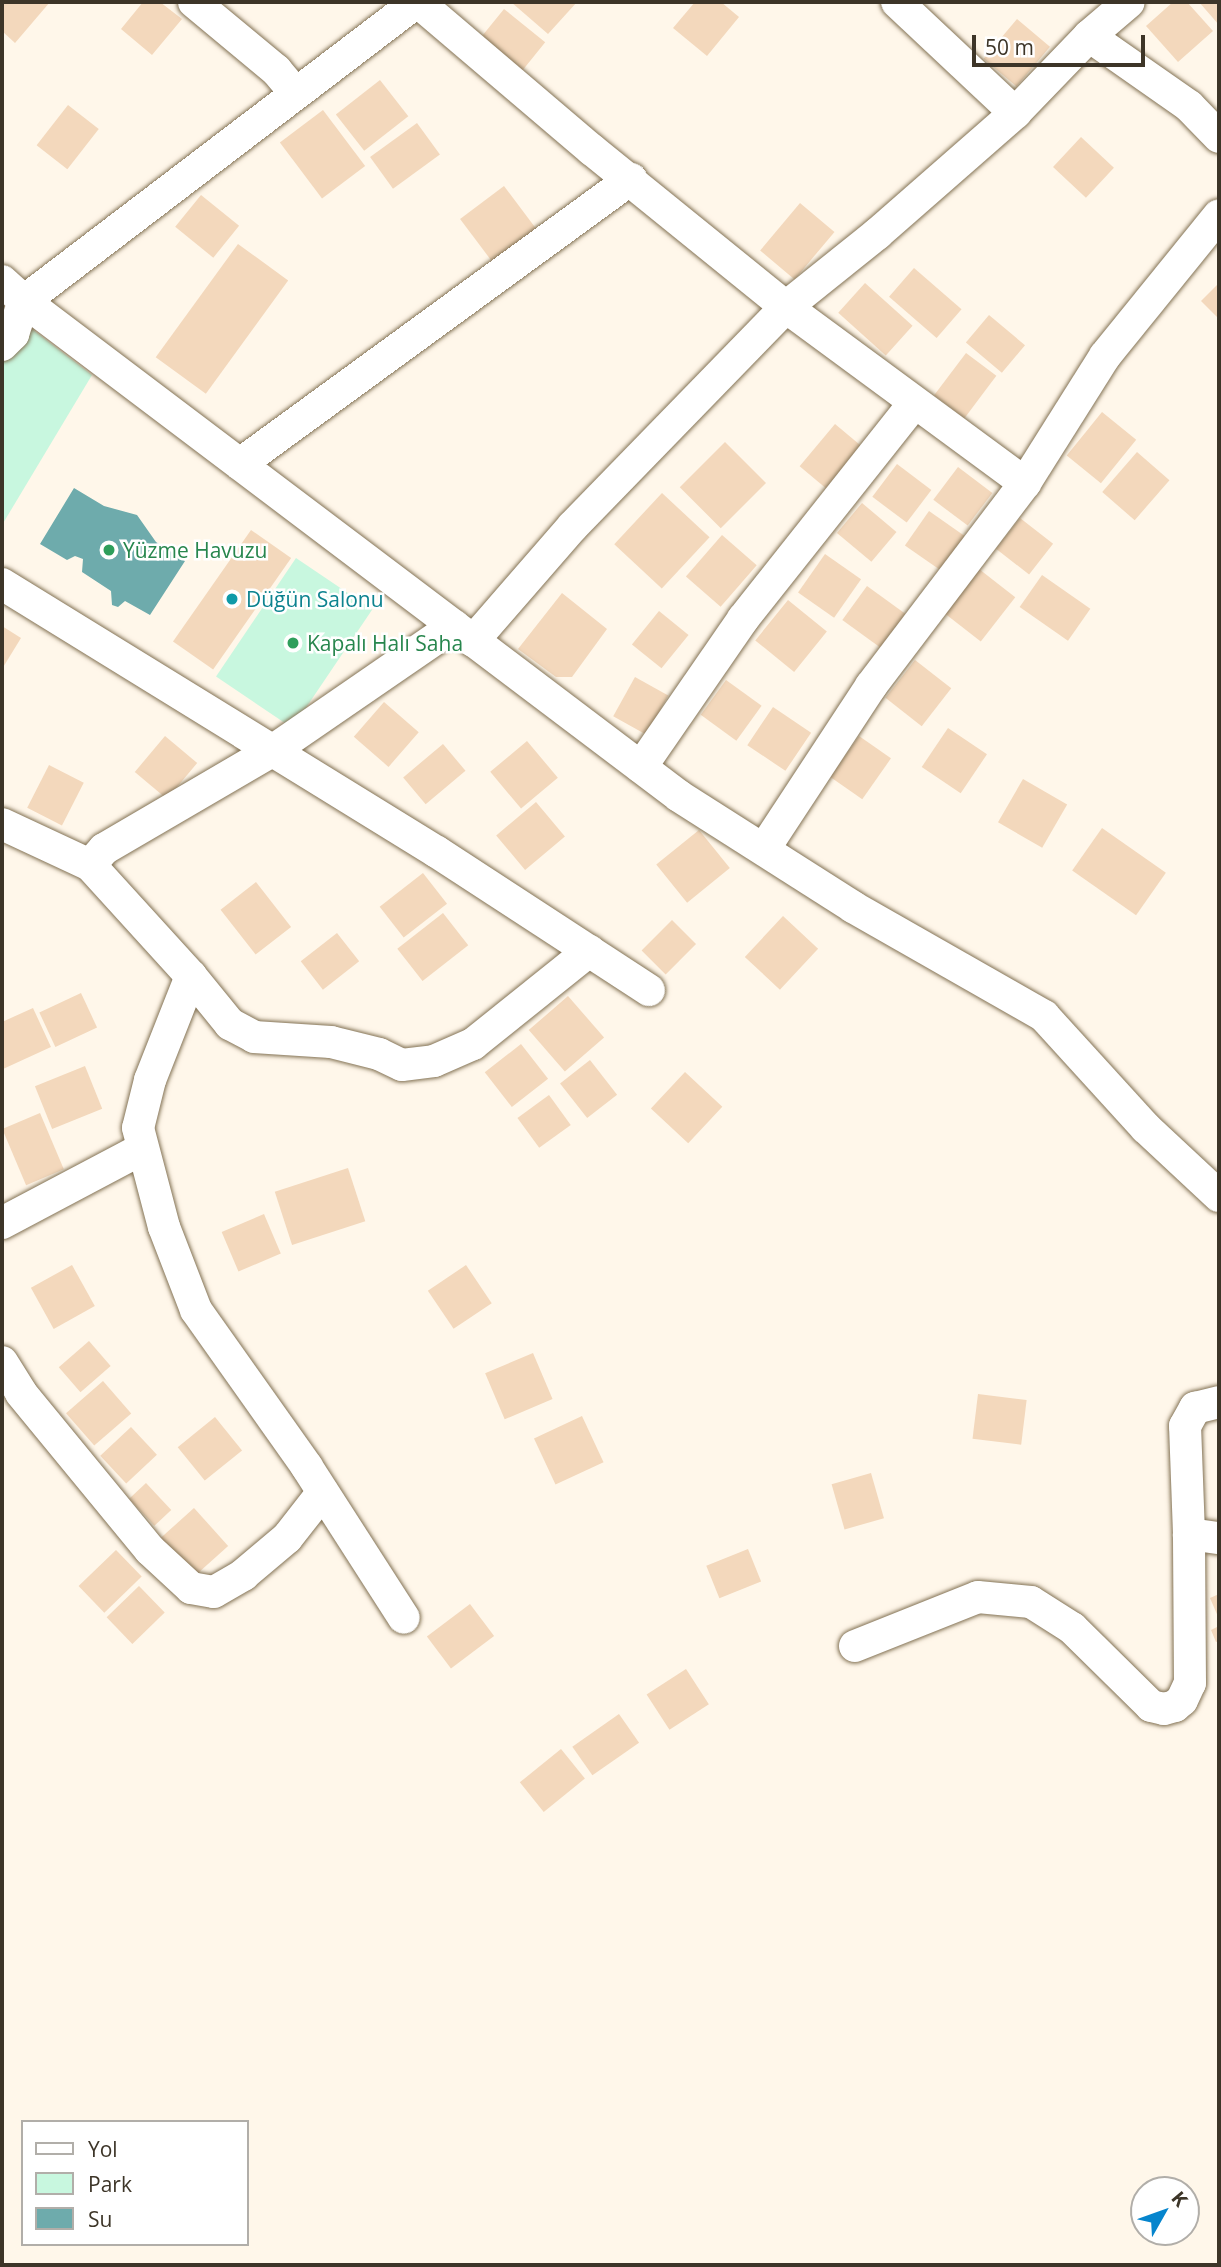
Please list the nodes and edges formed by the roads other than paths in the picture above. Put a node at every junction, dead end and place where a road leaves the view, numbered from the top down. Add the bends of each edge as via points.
1 (194, 2) edge
2 (417, 2) edge
3 (897, 2) edge
4 (1129, 2) edge
5 (1089, 36) junction
6 (295, 93) junction
7 (1015, 113) junction
8 (1219, 137) edge
9 (631, 179) junction
10 (1219, 215) edge
11 (13, 291) edge
12 (786, 307) junction
13 (2, 345) edge
14 (914, 403) junction
15 (240, 464) junction
16 (1025, 483) junction
17 (2, 584) edge
18 (463, 633) junction
19 (272, 751) junction
20 (641, 767) junction
21 (2, 824) edge
22 (764, 849) junction
23 (90, 865) junction
24 (589, 951) junction
25 (191, 975) junction
26 (649, 990) dead end
27 (142, 1149) junction
28 (1219, 1196) edge
29 (2, 1223) edge
30 (2, 1362) edge
31 (1219, 1402) edge
32 (323, 1492) junction
33 (1204, 1536) edge
34 (404, 1618) dead end
35 (855, 1646) dead end

1 - 6 street via 276,70
2 - 6 street
2 - 9 street
3 - 7 street
4 - 5 street
5 - 7 street
5 - 8 street via 1189,106
6 - 11 street
7 - 12 street
9 - 12 street
9 - 15 street
10 - 16 street via 1105,356
11 - 13 street via 13,334
11 - 15 street
12 - 14 street
12 - 18 street
14 - 16 street
14 - 20 street via 743,619
15 - 18 street
16 - 22 street via 871,686
17 - 19 street
18 - 19 street
18 - 20 street
19 - 23 street via 104,849
19 - 24 street
20 - 22 street
21 - 23 street
22 - 28 street via 853,907 1044,1017 1146,1128
23 - 25 street
24 - 25 street via 473,1044 434,1061 402,1065 331,1042 254,1037 230,1024
24 - 26 street
25 - 27 street via 150,1080 138,1128
27 - 29 street
27 - 32 street via 164,1227 196,1310
30 - 32 street via 21,1393 133,1530 191,1588 214,1592 243,1575 287,1538
31 - 33 street via 1195,1408 1185,1426
32 - 34 street
33 - 35 street via 1189,1683 1175,1706 1151,1706 1072,1628 1031,1602 978,1597

